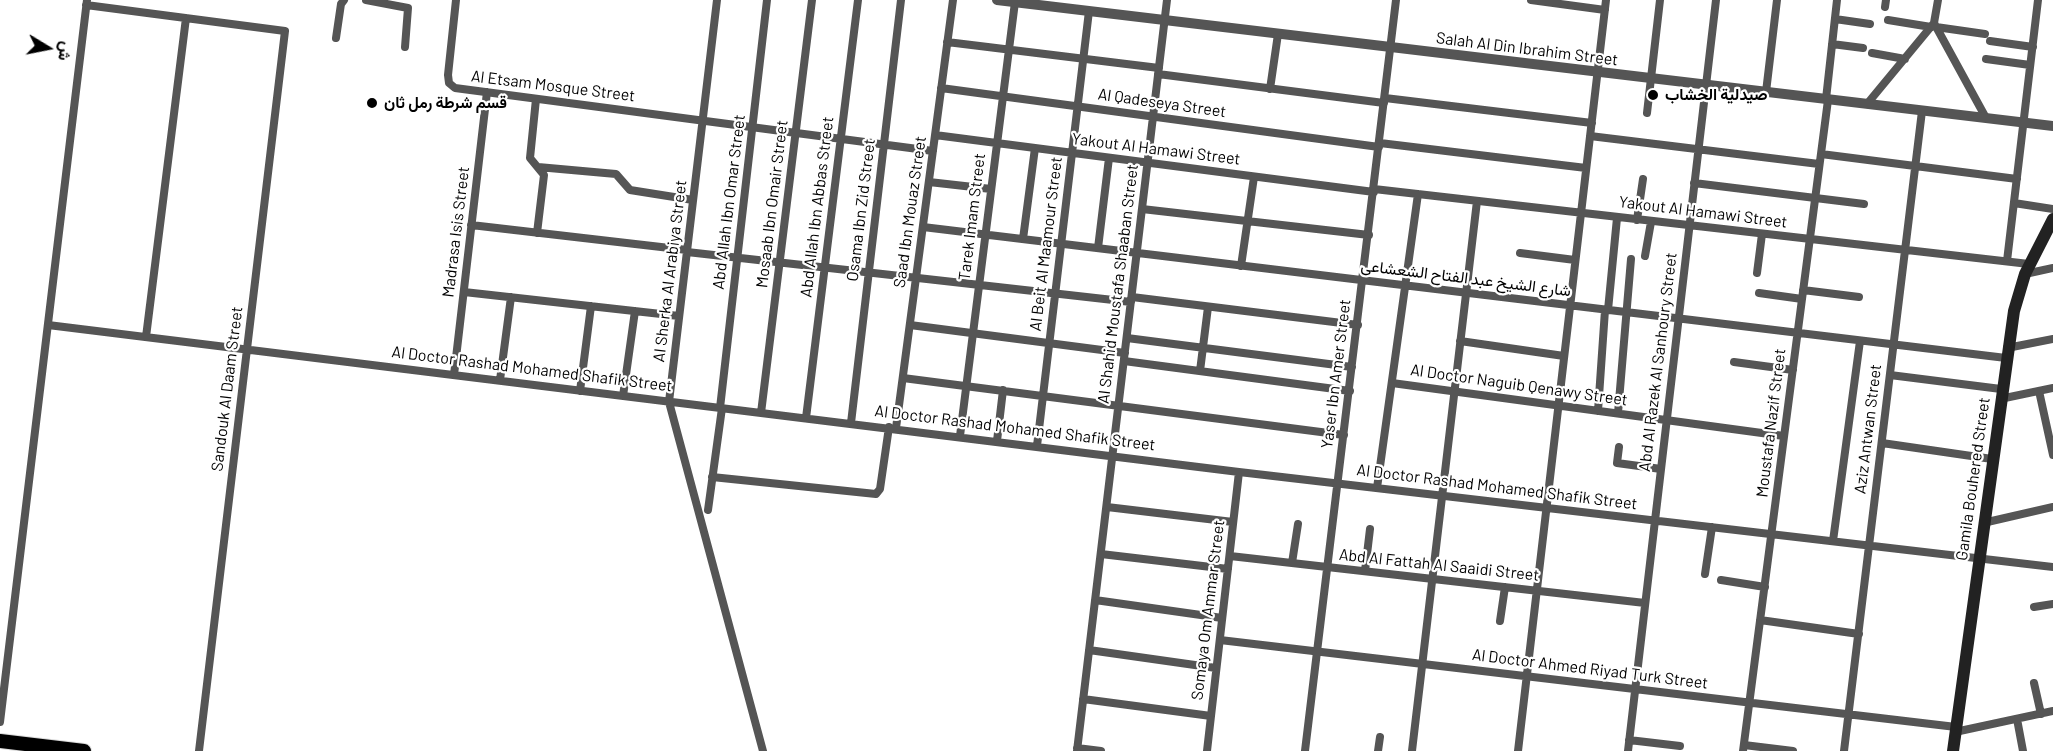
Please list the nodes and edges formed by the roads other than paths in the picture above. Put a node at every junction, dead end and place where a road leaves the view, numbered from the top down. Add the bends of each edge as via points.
1 (344, 0) edge
2 (366, 0) edge
3 (456, 0) edge
4 (717, 0) edge
5 (767, 0) edge
6 (812, 0) edge
7 (858, 0) edge
8 (901, 0) edge
9 (953, 0) edge
10 (997, 0) edge
11 (1167, 0) edge
12 (1396, 0) edge
13 (1531, 0) edge
14 (1606, 0) edge
15 (1660, 0) edge
16 (1716, 0) edge
17 (1777, 0) edge
18 (1837, 0) edge
19 (1938, 0) edge
20 (2038, 0) edge
21 (382, 1) edge
22 (86, 2) edge
23 (1015, 2) junction
24 (1060, 4) edge
25 (1605, 10) junction
26 (1089, 11) junction
27 (186, 18) junction
28 (1835, 19) junction
29 (1164, 20) junction
30 (1888, 20) dead end
31 (1870, 24) dead end
32 (1934, 26) junction
33 (1278, 34) junction
34 (336, 38) dead end
35 (947, 42) junction
36 (1832, 44) junction
37 (405, 47) dead end
38 (2032, 47) junction
39 (1391, 48) junction
40 (1863, 48) dead end
41 (1009, 50) junction
42 (1872, 53) dead end
43 (1083, 58) junction
44 (1905, 59) junction
45 (1986, 59) dead end
46 (2030, 65) junction
47 (1158, 71) junction
48 (1598, 73) junction
49 (1651, 79) junction
50 (1706, 85) junction
51 (941, 88) junction
52 (1270, 89) junction
53 (487, 92) junction
54 (1766, 92) junction
55 (1003, 96) junction
56 (536, 99) junction
57 (1827, 99) junction
58 (1384, 101) junction
59 (1867, 104) junction
60 (1078, 106) junction
61 (1922, 111) junction
62 (1647, 113) dead end
63 (1153, 116) junction
64 (1986, 118) junction
65 (703, 120) junction
66 (1592, 123) junction
67 (2024, 123) junction
68 (2053, 126) edge
69 (753, 127) junction
70 (796, 132) junction
71 (935, 135) junction
72 (1590, 136) junction
73 (840, 138) junction
74 (997, 143) junction
75 (884, 144) junction
76 (1379, 145) junction
77 (1035, 148) junction
78 (1698, 149) junction
79 (933, 151) junction
80 (1072, 153) junction
81 (1109, 158) junction
82 (1820, 159) junction
83 (1148, 163) junction
84 (538, 166) junction
85 (1915, 166) junction
86 (1586, 168) junction
87 (1254, 177) junction
88 (1643, 179) dead end
89 (2017, 179) junction
90 (929, 182) junction
91 (1694, 183) junction
92 (991, 189) junction
93 (1374, 191) junction
94 (1418, 194) junction
95 (1815, 198) junction
96 (693, 200) junction
97 (1477, 201) junction
98 (2014, 203) junction
99 (1864, 204) dead end
100 (1142, 209) junction
101 (2053, 209) edge
102 (1581, 213) junction
103 (1617, 218) junction
104 (2053, 219) edge
105 (1637, 220) junction
106 (1248, 221) junction
107 (1651, 222) junction
108 (471, 225) junction
109 (1689, 226) junction
110 (923, 227) junction
111 (537, 232) junction
112 (1762, 234) junction
113 (985, 235) junction
114 (1368, 235) junction
115 (1023, 239) junction
116 (1810, 240) junction
117 (1061, 244) junction
118 (1098, 248) junction
119 (1905, 250) junction
120 (687, 251) junction
121 (1137, 253) junction
122 (1521, 253) dead end
123 (1646, 256) dead end
124 (737, 258) junction
125 (1631, 259) dead end
126 (1575, 260) junction
127 (2007, 261) junction
128 (780, 262) junction
129 (1241, 266) junction
130 (824, 268) junction
131 (2053, 268) edge
132 (2027, 269) junction
133 (869, 273) junction
134 (1756, 273) dead end
135 (916, 278) junction
136 (1363, 280) junction
137 (979, 285) junction
138 (1405, 285) junction
139 (464, 292) junction
140 (1466, 293) junction
141 (1759, 293) dead end
142 (1055, 294) junction
143 (1803, 295) junction
144 (511, 297) junction
145 (1859, 297) dead end
146 (1131, 300) junction
147 (1570, 305) junction
148 (591, 306) junction
149 (1208, 306) junction
150 (1607, 310) junction
151 (635, 311) junction
152 (1626, 312) junction
153 (680, 316) junction
154 (1678, 318) junction
155 (48, 325) junction
156 (910, 325) junction
157 (1358, 325) junction
158 (973, 333) junction
159 (1798, 333) junction
160 (146, 337) junction
161 (1127, 338) junction
162 (2053, 339) edge
163 (1860, 340) junction
164 (1460, 341) junction
165 (1049, 343) junction
166 (1894, 345) junction
167 (247, 348) junction
168 (1203, 348) junction
169 (2006, 353) junction
170 (1564, 356) junction
171 (1125, 357) junction
172 (1734, 362) dead end
173 (1352, 367) junction
174 (1793, 370) junction
175 (1200, 371) junction
176 (454, 375) junction
177 (1890, 375) junction
178 (903, 378) junction
179 (500, 380) junction
180 (1392, 383) junction
181 (966, 386) junction
182 (2053, 388) edge
183 (1004, 390) junction
184 (580, 391) junction
185 (1350, 391) junction
186 (1455, 391) junction
187 (2039, 391) junction
188 (2001, 394) junction
189 (1043, 395) junction
190 (623, 396) junction
191 (669, 402) junction
192 (1119, 405) junction
193 (1558, 405) junction
194 (721, 408) junction
195 (1598, 411) junction
196 (761, 412) junction
197 (1617, 413) junction
198 (806, 418) junction
199 (1666, 420) junction
200 (851, 423) junction
201 (893, 428) junction
202 (1344, 435) junction
203 (960, 436) junction
204 (1784, 436) junction
205 (997, 441) junction
206 (1882, 442) junction
207 (1037, 446) junction
208 (1619, 447) dead end
209 (2053, 455) edge
210 (1113, 456) junction
211 (1992, 459) junction
212 (1661, 470) junction
213 (1239, 472) junction
214 (712, 477) junction
215 (1338, 483) junction
216 (1377, 488) junction
217 (1442, 495) junction
218 (1107, 507) junction
219 (2053, 507) edge
220 (1546, 508) junction
221 (708, 510) dead end
222 (1655, 521) junction
223 (1233, 522) junction
224 (1983, 523) junction
225 (1298, 524) dead end
226 (1712, 527) junction
227 (1370, 529) dead end
228 (1772, 534) junction
229 (1833, 542) junction
230 (1869, 546) junction
231 (1101, 554) junction
232 (1230, 556) junction
233 (1979, 559) junction
234 (1292, 563) junction
235 (1328, 567) junction
236 (2053, 567) edge
237 (1228, 569) junction
238 (1365, 571) junction
239 (1705, 574) dead end
240 (1432, 579) junction
241 (1721, 580) dead end
242 (1765, 586) junction
243 (1505, 587) junction
244 (1537, 591) junction
245 (1095, 600) junction
246 (1645, 603) junction
247 (2053, 604) edge
248 (2034, 607) dead end
249 (1222, 618) junction
250 (1760, 620) junction
251 (1500, 621) dead end
252 (1859, 634) junction
253 (1220, 640) junction
254 (1089, 650) junction
255 (1317, 652) junction
256 (1422, 664) junction
257 (1216, 668) junction
258 (1527, 676) junction
259 (2034, 683) dead end
260 (1635, 689) junction
261 (1083, 699) junction
262 (1750, 703) junction
263 (2053, 711) edge
264 (1849, 714) junction
265 (2042, 714) junction
266 (1211, 716) junction
267 (2017, 719) junction
268 (0, 722) edge
269 (1956, 730) junction
270 (1380, 736) dead end
271 (1629, 740) junction
272 (0, 741) edge
273 (1680, 746) dead end
274 (1744, 748) edge
275 (1077, 750) edge
276 (84, 751) edge
277 (199, 751) edge
278 (763, 751) edge
279 (1101, 751) edge
280 (1207, 751) edge
281 (1305, 751) edge
282 (1378, 751) edge
283 (1412, 751) edge
284 (1518, 751) edge
285 (1628, 751) edge
286 (1793, 751) edge
287 (1844, 751) edge
288 (1953, 751) edge
289 (2024, 751) edge

1 - 34 street
2 - 21 street
3 - 53 street, Al Etsam Mosque Street via 448,79 454,88
4 - 65 street, Al Sherka Al Arabiya Street
5 - 69 street, Abd Allah Ibn Omar Street
6 - 70 street, Mosaab Ibn Omair Street
7 - 73 street, Abd Allah Ibn Abbas Street
8 - 75 street, Osama Ibn Zid Street
9 - 35 street, Saad Ibn Mouaz Street
10 - 23 street, Salah Al Din Ibrahim Street
11 - 29 street, Al Shahid Moustafa Shaaban Street
12 - 39 street, Yaser Ibn Amer Street
13 - 25 street
14 - 25 street
15 - 49 street
16 - 50 street, Abd Al Razek Al Sanhoury Street
17 - 54 street
18 - 28 street, Moustafa Nazif Street
19 - 32 street
20 - 38 street
21 - 37 street via 408,8
22 - 27 street
22 - 155 street
23 - 24 street, Salah Al Din Ibrahim Street
23 - 41 street, Tarek Imam Street
24 - 26 street, Salah Al Din Ibrahim Street
25 - 48 street
26 - 29 street, Salah Al Din Ibrahim Street
26 - 43 street, Al Beit Al Maamour Street
27 - 160 street
27 - 167 street, Sandouk Al Daam Street via 285,31
28 - 31 street
28 - 36 street, Moustafa Nazif Street
29 - 33 street, Salah Al Din Ibrahim Street
29 - 47 street, Al Shahid Moustafa Shaaban Street
30 - 32 street
32 - 38 street
32 - 44 street
32 - 64 street
33 - 39 street, Salah Al Din Ibrahim Street
33 - 52 street
35 - 41 street
35 - 51 street, Saad Ibn Mouaz Street
36 - 40 street
36 - 57 street, Moustafa Nazif Street
38 - 46 street
39 - 48 street, Salah Al Din Ibrahim Street
39 - 58 street, Yaser Ibn Amer Street
41 - 43 street
41 - 55 street, Tarek Imam Street
42 - 44 street
43 - 47 street
43 - 60 street, Al Beit Al Maamour Street
44 - 59 street
45 - 46 street
46 - 67 street
47 - 52 street
47 - 63 street, Al Shahid Moustafa Shaaban Street
48 - 49 street, Salah Al Din Ibrahim Street
48 - 66 street
49 - 50 street, Salah Al Din Ibrahim Street
49 - 62 street
50 - 54 street, Salah Al Din Ibrahim Street
50 - 78 street, Abd Al Razek Al Sanhoury Street
51 - 55 street, Al Qadeseya Street
51 - 71 street, Saad Ibn Mouaz Street
52 - 58 street
53 - 56 street, Al Etsam Mosque Street
53 - 108 street, Madrasa Isis Street
54 - 57 street, Salah Al Din Ibrahim Street
55 - 60 street, Al Qadeseya Street
55 - 74 street, Tarek Imam Street
56 - 65 street, Al Etsam Mosque Street
56 - 84 street via 530,154
57 - 59 street, Salah Al Din Ibrahim Street
57 - 82 street, Moustafa Nazif Street
58 - 66 street
58 - 76 street, Yaser Ibn Amer Street
59 - 61 street, Salah Al Din Ibrahim Street
60 - 63 street, Al Qadeseya Street
60 - 80 street, Al Beit Al Maamour Street
61 - 64 street, Salah Al Din Ibrahim Street
61 - 85 street, Aziz Antwan Street
63 - 76 street, Al Qadeseya Street
63 - 83 street, Al Shahid Moustafa Shaaban Street
64 - 67 street, Salah Al Din Ibrahim Street
65 - 69 street, Al Etsam Mosque Street
65 - 96 street, Al Sherka Al Arabiya Street
66 - 72 street
67 - 68 street, Salah Al Din Ibrahim Street
67 - 89 street
69 - 70 street, Al Etsam Mosque Street
69 - 124 street, Abd Allah Ibn Omar Street
70 - 73 street, Al Etsam Mosque Street
70 - 128 street, Mosaab Ibn Omair Street
71 - 74 street, Yakout Al Hamawi Street
71 - 79 street, Saad Ibn Mouaz Street
72 - 78 street
72 - 86 street
73 - 75 street, Al Etsam Mosque Street
73 - 130 street, Abd Allah Ibn Abbas Street
74 - 77 street, Yakout Al Hamawi Street
74 - 92 street, Tarek Imam Street
75 - 79 street, Al Etsam Mosque Street
75 - 133 street, Osama Ibn Zid Street
76 - 86 street, Al Qadeseya Street
76 - 93 street, Yaser Ibn Amer Street
77 - 80 street, Yakout Al Hamawi Street
77 - 115 street
78 - 82 street
78 - 91 street, Abd Al Razek Al Sanhoury Street
79 - 90 street, Saad Ibn Mouaz Street
80 - 81 street, Yakout Al Hamawi Street
80 - 117 street, Al Beit Al Maamour Street
81 - 83 street, Yakout Al Hamawi Street
81 - 118 street
82 - 85 street
82 - 95 street, Moustafa Nazif Street
83 - 87 street, Yakout Al Hamawi Street
83 - 100 street, Al Shahid Moustafa Shaaban Street
84 - 96 street via 616,174 630,190
84 - 111 street via 544,175
85 - 89 street
85 - 119 street, Aziz Antwan Street
86 - 102 street
87 - 93 street, Yakout Al Hamawi Street
87 - 106 street
88 - 105 street
89 - 98 street
90 - 92 street
90 - 110 street, Saad Ibn Mouaz Street
91 - 95 street
91 - 109 street, Abd Al Razek Al Sanhoury Street
92 - 113 street, Tarek Imam Street
93 - 94 street, Yakout Al Hamawi Street
93 - 114 street, Yaser Ibn Amer Street
94 - 97 street, Yakout Al Hamawi Street
94 - 138 street
95 - 99 street
95 - 116 street, Moustafa Nazif Street
96 - 120 street, Al Sherka Al Arabiya Street
97 - 102 street, Yakout Al Hamawi Street
97 - 140 street
98 - 101 street
98 - 127 street
100 - 106 street
100 - 121 street, Al Shahid Moustafa Shaaban Street
102 - 103 street, Yakout Al Hamawi Street
102 - 126 street
103 - 105 street, Yakout Al Hamawi Street
103 - 150 street
104 - 132 main road, Gamila Bouhered Street
105 - 107 street, Yakout Al Hamawi Street
106 - 114 street
106 - 129 street
107 - 109 street, Yakout Al Hamawi Street
107 - 123 street
108 - 111 street
108 - 139 street, Madrasa Isis Street
109 - 112 street, Yakout Al Hamawi Street
109 - 154 street, Abd Al Razek Al Sanhoury Street
110 - 113 street, شارع الشيخ عبد الفتاح الشعشاعى
110 - 135 street, Saad Ibn Mouaz Street
111 - 120 street
112 - 116 street, Yakout Al Hamawi Street
112 - 134 street
113 - 115 street, شارع الشيخ عبد الفتاح الشعشاعى
113 - 137 street, Tarek Imam Street
114 - 136 street, Yaser Ibn Amer Street
115 - 117 street, شارع الشيخ عبد الفتاح الشعشاعى
116 - 119 street, Yakout Al Hamawi Street
116 - 143 street, Moustafa Nazif Street
117 - 118 street, شارع الشيخ عبد الفتاح الشعشاعى
117 - 142 street, Al Beit Al Maamour Street
118 - 121 street, شارع الشيخ عبد الفتاح الشعشاعى
119 - 127 street, Yakout Al Hamawi Street
119 - 166 street, Aziz Antwan Street
120 - 124 street
120 - 153 street, Al Sherka Al Arabiya Street
121 - 129 street, شارع الشيخ عبد الفتاح الشعشاعى
121 - 146 street, Al Shahid Moustafa Shaaban Street
122 - 126 street
124 - 128 street
124 - 194 street, Abd Allah Ibn Omar Street
125 - 152 street
126 - 147 street
127 - 132 street, Yakout Al Hamawi Street
128 - 130 street
128 - 196 street, Mosaab Ibn Omair Street
129 - 136 street, شارع الشيخ عبد الفتاح الشعشاعى
130 - 133 street
130 - 198 street, Abd Allah Ibn Abbas Street
131 - 132 street, Yakout Al Hamawi Street
132 - 169 main road, Gamila Bouhered Street
133 - 135 street
133 - 200 street, Osama Ibn Zid Street
135 - 137 street
135 - 156 street, Saad Ibn Mouaz Street
136 - 138 street, شارع الشيخ عبد الفتاح الشعشاعى
136 - 157 street, Yaser Ibn Amer Street
137 - 142 street
137 - 158 street, Tarek Imam Street
138 - 140 street, شارع الشيخ عبد الفتاح الشعشاعى
138 - 180 street
139 - 144 street
139 - 176 street, Madrasa Isis Street
140 - 147 street, شارع الشيخ عبد الفتاح الشعشاعى
140 - 164 street
141 - 143 street
142 - 146 street
142 - 165 street, Al Beit Al Maamour Street
143 - 145 street
143 - 159 street, Moustafa Nazif Street
144 - 148 street
144 - 179 street
146 - 149 street
146 - 161 street, Al Shahid Moustafa Shaaban Street
147 - 150 street, شارع الشيخ عبد الفتاح الشعشاعى
147 - 170 street
148 - 151 street
148 - 184 street
149 - 157 street
149 - 168 street
150 - 152 street, شارع الشيخ عبد الفتاح الشعشاعى
150 - 195 street
151 - 153 street
151 - 190 street
152 - 154 street, شارع الشيخ عبد الفتاح الشعشاعى
152 - 197 street
153 - 191 street, Al Sherka Al Arabiya Street
154 - 159 street, شارع الشيخ عبد الفتاح الشعشاعى
154 - 199 street, Abd Al Razek Al Sanhoury Street
155 - 160 street, Al Doctor Rashad Mohamed Shafik Street
155 - 268 street
156 - 158 street
156 - 178 street, Saad Ibn Mouaz Street
157 - 173 street, Yaser Ibn Amer Street
158 - 165 street
158 - 181 street, Tarek Imam Street
159 - 163 street, شارع الشيخ عبد الفتاح الشعشاعى
159 - 174 street, Moustafa Nazif Street
160 - 167 street, Al Doctor Rashad Mohamed Shafik Street
161 - 168 street
161 - 171 street, Al Shahid Moustafa Shaaban Street
162 - 169 street, شارع الشيخ عبد الفتاح الشعشاعى
163 - 166 street, شارع الشيخ عبد الفتاح الشعشاعى
163 - 229 street
164 - 170 street
164 - 186 street
165 - 171 street
165 - 189 street, Al Beit Al Maamour Street
166 - 169 street, شارع الشيخ عبد الفتاح الشعشاعى
166 - 177 street, Aziz Antwan Street
167 - 176 street, Al Doctor Rashad Mohamed Shafik Street
167 - 277 street, Sandouk Al Daam Street
168 - 173 street
168 - 175 street
169 - 188 main road, Gamila Bouhered Street
170 - 193 street
171 - 175 street
171 - 192 street, Al Shahid Moustafa Shaaban Street
172 - 174 street
173 - 185 street, Yaser Ibn Amer Street
174 - 204 street, Moustafa Nazif Street
175 - 185 street
176 - 179 street, Al Doctor Rashad Mohamed Shafik Street
177 - 188 street
177 - 206 street, Aziz Antwan Street
178 - 181 street
178 - 201 street, Saad Ibn Mouaz Street
179 - 184 street, Al Doctor Rashad Mohamed Shafik Street
180 - 186 street, Al Doctor Naguib Qenawy Street
180 - 216 street
181 - 183 street
181 - 203 street, Tarek Imam Street
182 - 187 street
183 - 189 street
183 - 205 street
184 - 190 street, Al Doctor Rashad Mohamed Shafik Street
185 - 202 street, Yaser Ibn Amer Street
186 - 193 street, Al Doctor Naguib Qenawy Street
186 - 217 street
187 - 188 street
187 - 209 street
188 - 211 main road, Gamila Bouhered Street
189 - 192 street
189 - 207 street, Al Beit Al Maamour Street
190 - 191 street, Al Doctor Rashad Mohamed Shafik Street
191 - 194 street, Al Doctor Rashad Mohamed Shafik Street
191 - 278 street, Al Sherka Al Arabiya Street
192 - 202 street
192 - 210 street, Al Shahid Moustafa Shaaban Street
193 - 195 street, Al Doctor Naguib Qenawy Street
193 - 220 street
194 - 196 street, Al Doctor Rashad Mohamed Shafik Street
194 - 214 street, Abd Allah Ibn Omar Street
195 - 197 street, Al Doctor Naguib Qenawy Street
196 - 198 street, Al Doctor Rashad Mohamed Shafik Street
197 - 199 street, Al Doctor Naguib Qenawy Street
198 - 200 street, Al Doctor Rashad Mohamed Shafik Street
199 - 204 street, Al Doctor Naguib Qenawy Street
199 - 212 street, Abd Al Razek Al Sanhoury Street
200 - 201 street, Al Doctor Rashad Mohamed Shafik Street
201 - 203 street, Al Doctor Rashad Mohamed Shafik Street
201 - 214 street, Saad Ibn Mouaz Street via 876,494
202 - 215 street, Yaser Ibn Amer Street
203 - 205 street, Al Doctor Rashad Mohamed Shafik Street
204 - 228 street, Moustafa Nazif Street
205 - 207 street, Al Doctor Rashad Mohamed Shafik Street
206 - 211 street
206 - 230 street, Aziz Antwan Street
207 - 210 street, Al Doctor Rashad Mohamed Shafik Street
208 - 212 street via 1619,464
210 - 213 street, Al Doctor Rashad Mohamed Shafik Street
210 - 218 street, Al Shahid Moustafa Shaaban Street
211 - 224 main road, Gamila Bouhered Street
212 - 222 street, Abd Al Razek Al Sanhoury Street
213 - 215 street, Al Doctor Rashad Mohamed Shafik Street
213 - 223 street, Somaya Om Ammar Street
214 - 221 street, Abd Allah Ibn Omar Street
215 - 216 street, Al Doctor Rashad Mohamed Shafik Street
215 - 235 street, Yaser Ibn Amer Street
216 - 217 street, Al Doctor Rashad Mohamed Shafik Street
217 - 220 street, Al Doctor Rashad Mohamed Shafik Street
217 - 240 street
218 - 223 street
218 - 231 street, Al Shahid Moustafa Shaaban Street
219 - 224 street
220 - 222 street, Al Doctor Rashad Mohamed Shafik Street
220 - 244 street
222 - 226 street, Al Doctor Rashad Mohamed Shafik Street
222 - 246 street, Abd Al Razek Al Sanhoury Street
223 - 232 street, Somaya Om Ammar Street
224 - 233 main road, Gamila Bouhered Street
225 - 234 street
226 - 228 street, Al Doctor Rashad Mohamed Shafik Street
226 - 239 street
227 - 238 street
228 - 229 street, Al Doctor Rashad Mohamed Shafik Street
228 - 242 street, Moustafa Nazif Street
229 - 230 street, Al Doctor Rashad Mohamed Shafik Street
230 - 233 street, Al Doctor Rashad Mohamed Shafik Street
230 - 252 street, Aziz Antwan Street
231 - 237 street
231 - 245 street, Al Shahid Moustafa Shaaban Street
232 - 234 street, Abd Al Fattah Al Saaidi Street
232 - 237 street, Somaya Om Ammar Street
233 - 236 street, Al Doctor Rashad Mohamed Shafik Street
233 - 269 main road, Gamila Bouhered Street
234 - 235 street, Abd Al Fattah Al Saaidi Street
235 - 238 street, Abd Al Fattah Al Saaidi Street
235 - 255 street, Yaser Ibn Amer Street
237 - 249 street, Somaya Om Ammar Street
238 - 240 street, Abd Al Fattah Al Saaidi Street
240 - 243 street, Abd Al Fattah Al Saaidi Street
240 - 256 street
241 - 242 street
242 - 250 street, Moustafa Nazif Street
243 - 244 street, Abd Al Fattah Al Saaidi Street
243 - 251 street
244 - 246 street, Abd Al Fattah Al Saaidi Street
244 - 258 street
245 - 249 street
245 - 254 street, Al Shahid Moustafa Shaaban Street
246 - 260 street, Abd Al Razek Al Sanhoury Street
247 - 248 street
249 - 253 street, Somaya Om Ammar Street
250 - 252 street
250 - 262 street, Moustafa Nazif Street
252 - 264 street, Aziz Antwan Street
253 - 255 street, Al Doctor Ahmed Riyad Turk Street
253 - 257 street, Somaya Om Ammar Street
254 - 257 street
254 - 261 street, Al Shahid Moustafa Shaaban Street
255 - 256 street, Al Doctor Ahmed Riyad Turk Street
255 - 281 street, Yaser Ibn Amer Street
256 - 258 street, Al Doctor Ahmed Riyad Turk Street
256 - 283 street
257 - 266 street, Somaya Om Ammar Street
258 - 260 street, Al Doctor Ahmed Riyad Turk Street
258 - 284 street
259 - 265 street
260 - 262 street, Al Doctor Ahmed Riyad Turk Street
260 - 271 street, Abd Al Razek Al Sanhoury Street
261 - 266 street
261 - 275 street, Al Shahid Moustafa Shaaban Street
262 - 264 street, Al Doctor Ahmed Riyad Turk Street
262 - 274 street, Moustafa Nazif Street
263 - 265 street, Al Doctor Ahmed Riyad Turk Street
264 - 269 street, Al Doctor Ahmed Riyad Turk Street
264 - 287 street, Aziz Antwan Street
265 - 267 street, Al Doctor Ahmed Riyad Turk Street
266 - 280 street, Somaya Om Ammar Street
267 - 269 street, Al Doctor Ahmed Riyad Turk Street
267 - 289 street
269 - 288 main road, Gamila Bouhered Street
270 - 282 street
271 - 273 street
271 - 285 street, Abd Al Razek Al Sanhoury Street
272 - 276 main road
274 - 286 street
275 - 279 street

